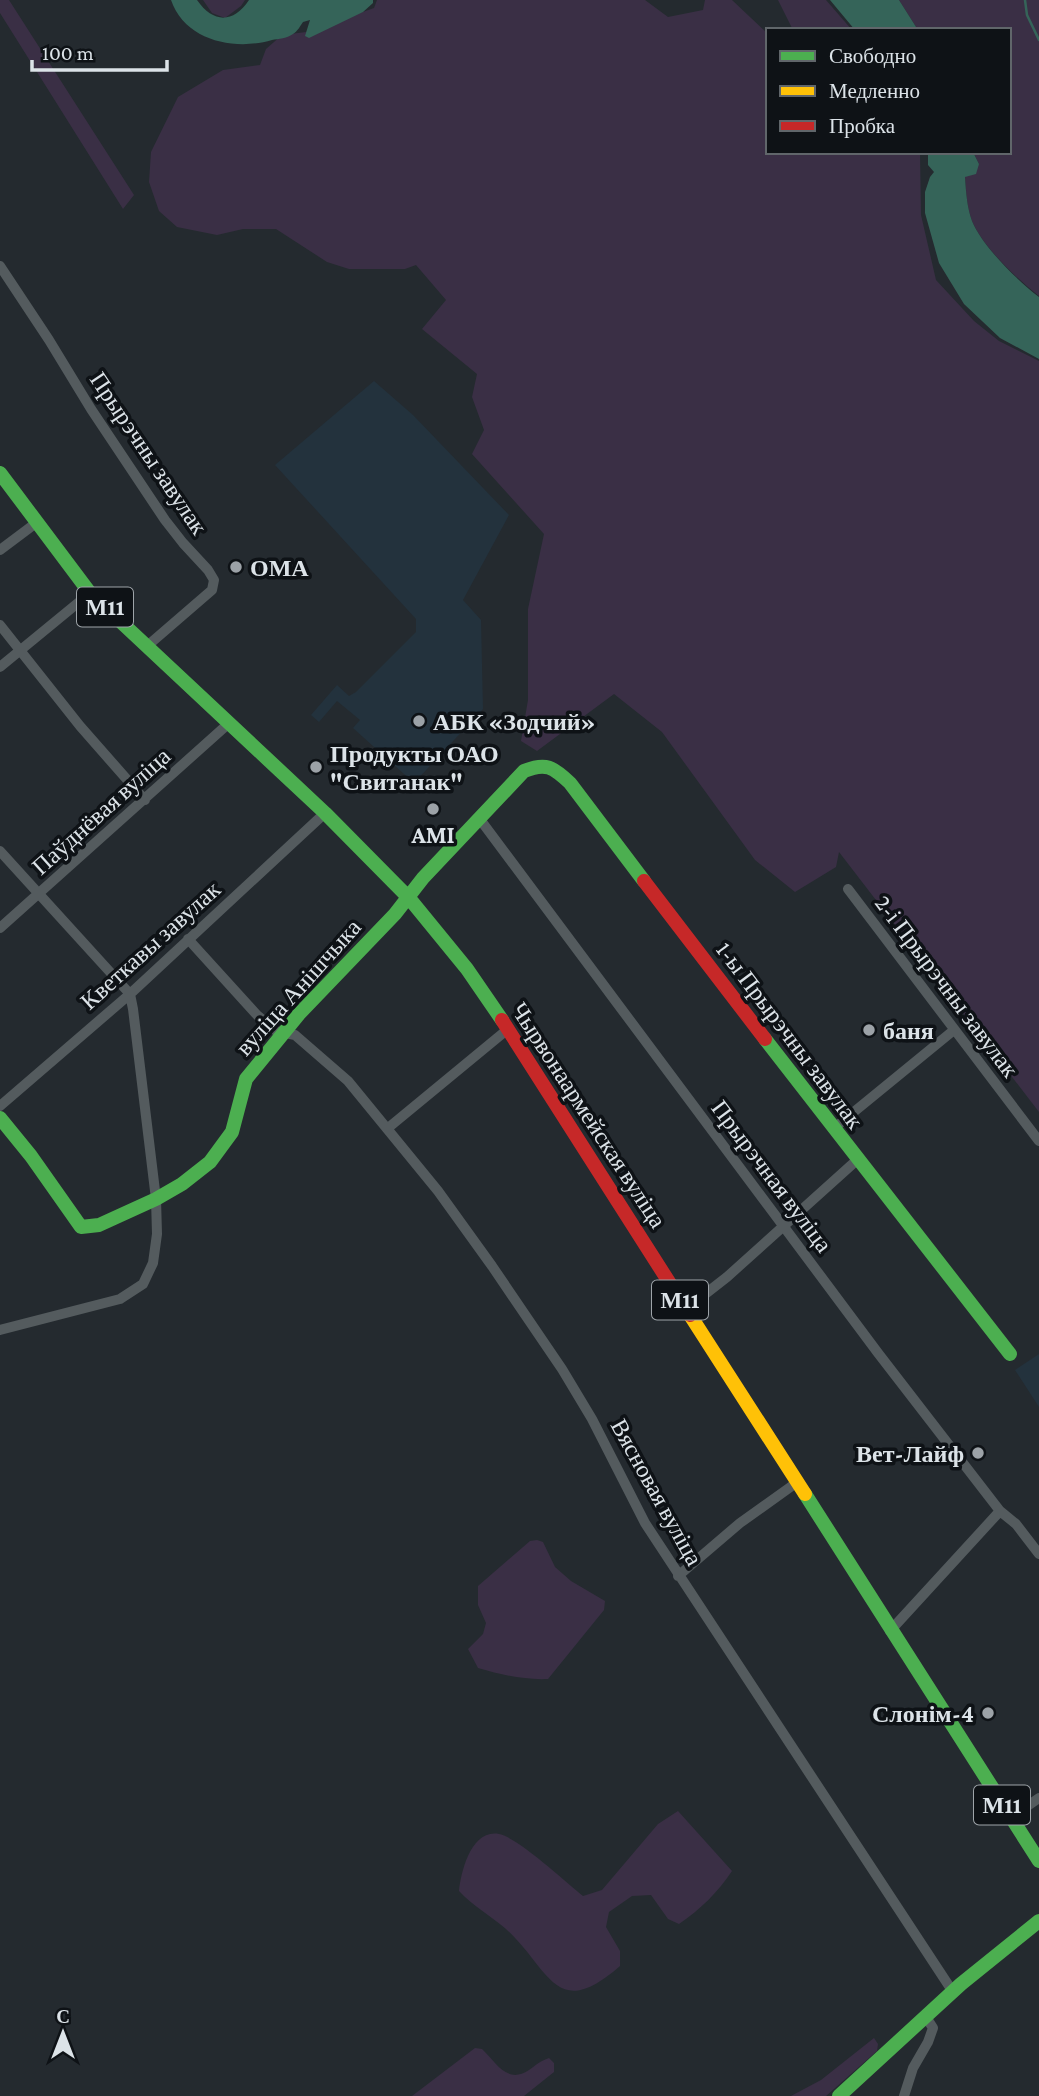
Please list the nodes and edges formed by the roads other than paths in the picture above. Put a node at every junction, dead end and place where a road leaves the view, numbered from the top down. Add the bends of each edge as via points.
1 (0, 266) edge
2 (0, 473) edge
3 (36, 523) junction
4 (0, 550) edge
5 (90, 593) junction
6 (0, 625) edge
7 (146, 648) junction
8 (21, 651) junction
9 (0, 667) edge
10 (229, 723) junction
11 (523, 771) joint
12 (145, 800) junction
13 (326, 813) junction
14 (478, 818) junction
15 (0, 851) edge
16 (848, 889) dead end
17 (39, 894) junction
18 (409, 898) junction
19 (0, 928) edge
20 (188, 939) junction
21 (130, 993) junction
22 (508, 1029) junction
23 (954, 1030) junction
24 (290, 1033) junction
25 (0, 1106) edge
26 (0, 1118) edge
27 (388, 1128) junction
28 (833, 1129) junction
29 (1039, 1141) edge
30 (857, 1160) junction
31 (156, 1199) junction
32 (783, 1226) junction
33 (686, 1309) junction
34 (0, 1329) edge
35 (1010, 1354) dead end
36 (796, 1483) junction
37 (1000, 1511) junction
38 (1039, 1554) edge
39 (678, 1576) junction
40 (890, 1630) junction
41 (1039, 1798) edge
42 (1010, 1818) junction
43 (1039, 1861) edge
44 (1039, 1921) edge
45 (953, 1992) junction
46 (926, 2017) junction
47 (839, 2096) edge
48 (904, 2096) edge

1 - 7 street, Прырэчны завулак via 157,509 214,580 212,590
2 - 3 main road, Чырвонаармейская вуліца / М11
3 - 4 street
3 - 5 main road, Чырвонаармейская вуліца / М11
5 - 7 main road, Чырвонаармейская вуліца / М11
5 - 8 street
6 - 8 street
7 - 10 main road, Чырвонаармейская вуліца / М11
8 - 9 street
8 - 12 street
10 - 12 street, Паўднёвая вуліца
10 - 13 main road, Чырвонаармейская вуліца / М11
11 - 14 main road, вуліца Анішчыка
11 - 28 main road, 1-ы Прырэчны завулак via 539,765 556,770 570,783
12 - 17 street, Паўднёвая вуліца
13 - 18 main road, Чырвонаармейская вуліца / М11
13 - 20 street, Кветкавы завулак
14 - 18 main road, вуліца Анішчыка
14 - 32 street, Прырэчная вуліца
15 - 17 street
16 - 23 street, 2-і Прырэчны завулак
17 - 19 street, Паўднёвая вуліца
17 - 21 street
18 - 22 main road, Чырвонаармейская вуліца / М11
18 - 24 main road, вуліца Анішчыка
20 - 21 street, Кветкавы завулак
20 - 24 street, Вясновая вуліца via 257,1015 276,1031
21 - 25 street, Кветкавы завулак
21 - 31 street
22 - 27 street
22 - 33 main road, Чырвонаармейская вуліца / М11
23 - 28 street
23 - 29 street, 2-і Прырэчны завулак
24 - 27 street, Вясновая вуліца via 348,1081
24 - 31 main road, вуліца Анішчыка via 246,1079 232,1132 210,1162
26 - 31 main road, вуліца Анішчыка via 81,1227 99,1225
27 - 39 street, Вясновая вуліца via 439,1191 562,1369
28 - 30 main road, 1-ы Прырэчны завулак
30 - 32 street
30 - 35 main road, 1-ы Прырэчны завулак
31 - 34 street via 153,1263 143,1284 120,1299
32 - 33 street
32 - 37 street, Прырэчная вуліца
33 - 36 main road, Чырвонаармейская вуліца / М11
36 - 39 street
36 - 40 main road, Чырвонаармейская вуліца / М11
37 - 38 street, Прырэчная вуліца
37 - 40 street
39 - 45 street, Вясновая вуліца
40 - 42 main road, Чырвонаармейская вуліца / М11
41 - 42 street
42 - 43 main road, Чырвонаармейская вуліца / М11
44 - 45 main road
45 - 46 main road
46 - 47 main road
46 - 48 street via 933,2028

